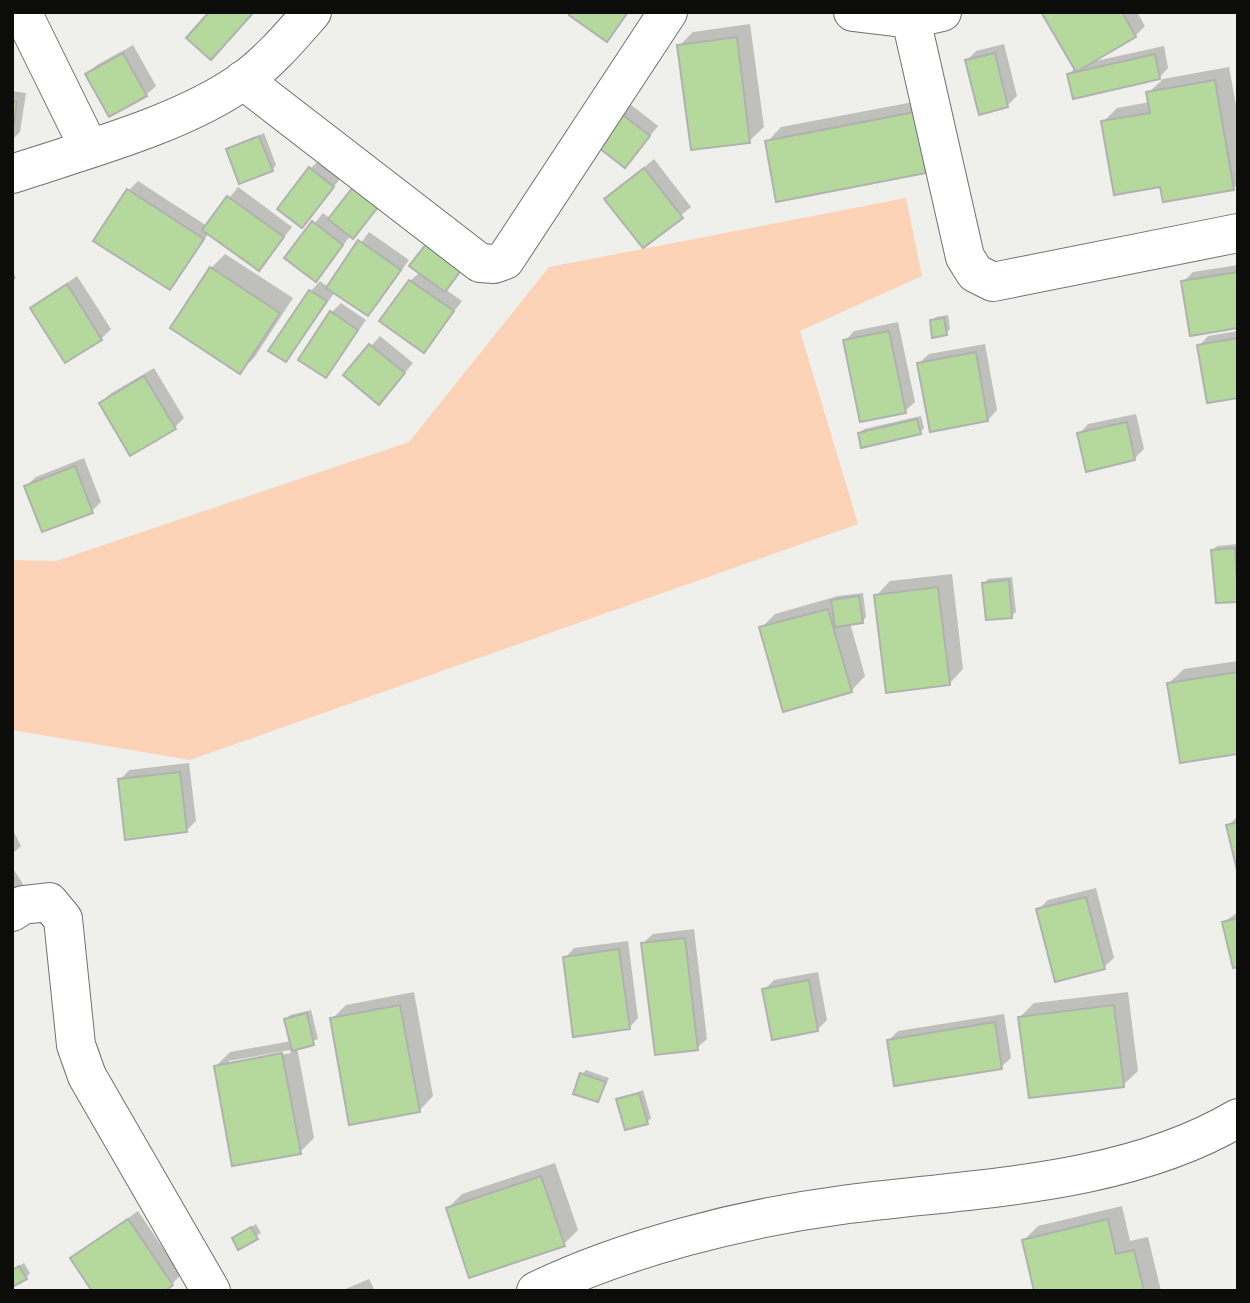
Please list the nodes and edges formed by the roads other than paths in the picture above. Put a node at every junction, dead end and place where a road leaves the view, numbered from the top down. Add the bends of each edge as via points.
1 (22, 12) edge
2 (312, 12) edge
3 (668, 12) edge
4 (853, 12) edge
5 (927, 15) edge
6 (243, 80) junction
7 (89, 148) junction
8 (12, 174) edge
9 (1238, 233) edge
10 (12, 912) edge
11 (1236, 1125) edge
12 (578, 1282) edge
13 (211, 1291) edge
14 (536, 1291) edge

1 - 7 street
2 - 6 street
3 - 6 street via 505,260 494,264 480,263
4 - 5 street
5 - 9 street via 965,257 975,273 993,282
6 - 7 street via 183,114
7 - 8 street
10 - 13 street via 23,905 50,902 63,919 76,1045 87,1076
11 - 12 street via 1064,1179 825,1208 732,1226
12 - 14 street

